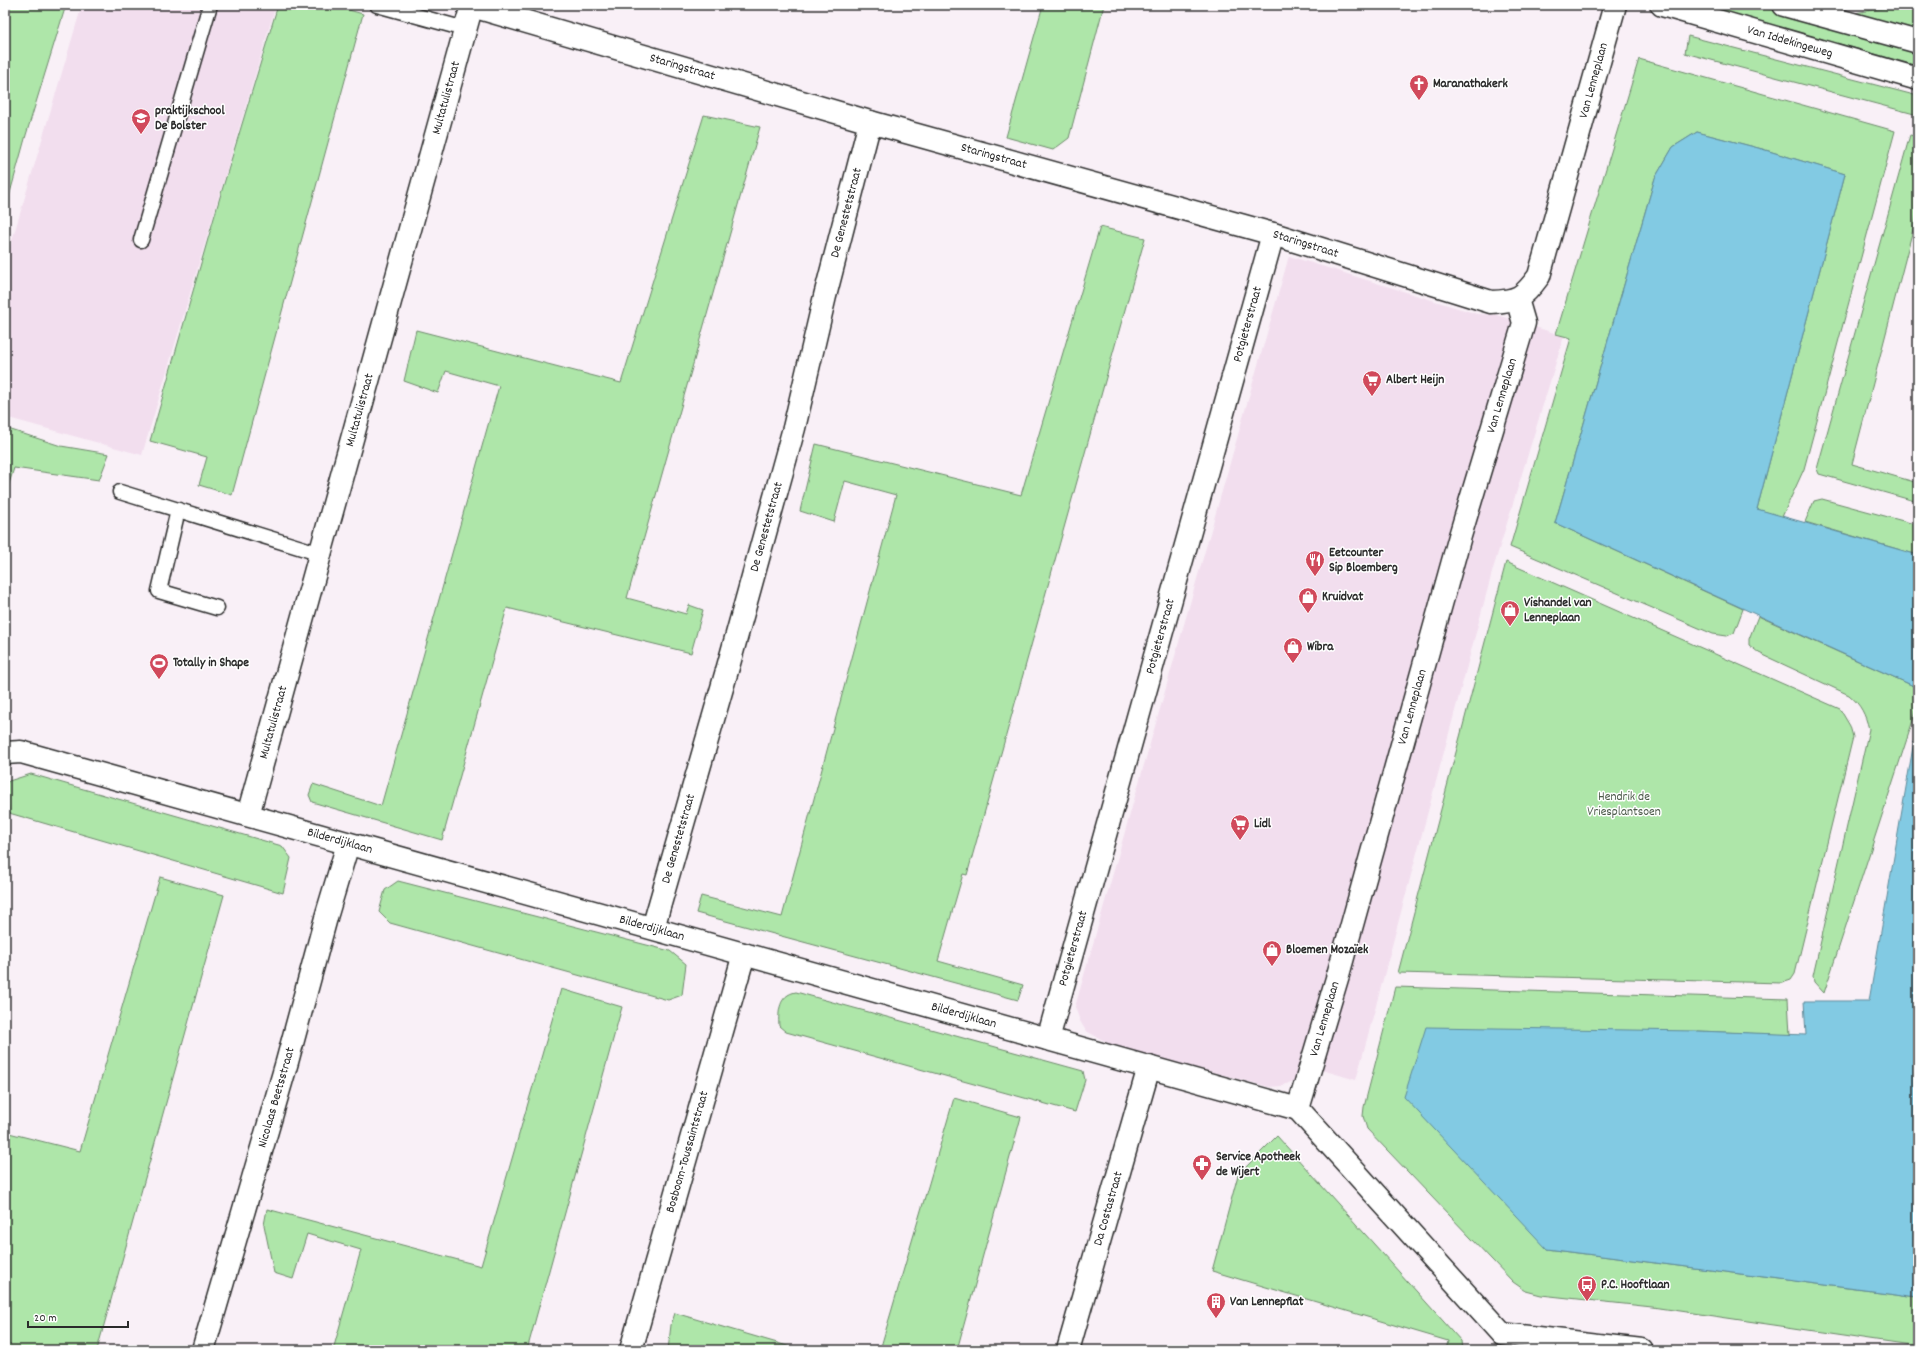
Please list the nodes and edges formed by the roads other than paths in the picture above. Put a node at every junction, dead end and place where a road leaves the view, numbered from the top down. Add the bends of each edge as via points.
1 (210, 5) edge
2 (377, 5) edge
3 (472, 5) edge
4 (1615, 5) edge
5 (1662, 5) edge
6 (1784, 5) edge
7 (465, 29) junction
8 (1918, 42) edge
9 (1918, 79) edge
10 (870, 122) junction
11 (1273, 234) junction
12 (141, 240) dead end
13 (1517, 299) junction
14 (120, 492) dead end
15 (178, 510) junction
16 (321, 554) junction
17 (217, 608) dead end
18 (5, 753) edge
19 (248, 815) junction
20 (348, 844) junction
21 (653, 928) junction
22 (744, 954) junction
23 (1048, 1039) junction
24 (1149, 1067) junction
25 (1298, 1109) junction
26 (1500, 1342) edge
27 (1073, 1349) edge
28 (203, 1350) edge
29 (631, 1350) edge
30 (1642, 1350) edge

1 - 12 lane
2 - 7 lane
3 - 7 street, Multatulistraat
3 - 10 street, Staringstraat
4 - 13 street, Van Lenneplaan via 1539,276 1530,289
5 - 9 street, Van Iddekingeweg
6 - 8 street
7 - 16 street, Multatulistraat
10 - 11 street, Staringstraat
10 - 21 street, De Genestetstraat via 794,428
11 - 13 street, Staringstraat via 1492,302
11 - 23 street, Potgieterstraat
13 - 25 street, Van Lenneplaan via 1524,323 1460,536
14 - 15 lane
15 - 16 lane
15 - 17 lane via 159,591
16 - 19 street, Multatulistraat
18 - 19 street, Bilderdijklaan via 21,752
19 - 20 street, Bilderdijklaan
20 - 21 street, Bilderdijklaan
20 - 28 street, Nicolaas Beetsstraat
21 - 22 street, Bilderdijklaan
22 - 23 street, Bilderdijklaan
22 - 29 street, Bosboom-Toussaintstraat
23 - 24 street, Bilderdijklaan
24 - 25 street, Bilderdijklaan
24 - 27 street, Da Costastraat
25 - 26 street
26 - 30 street

